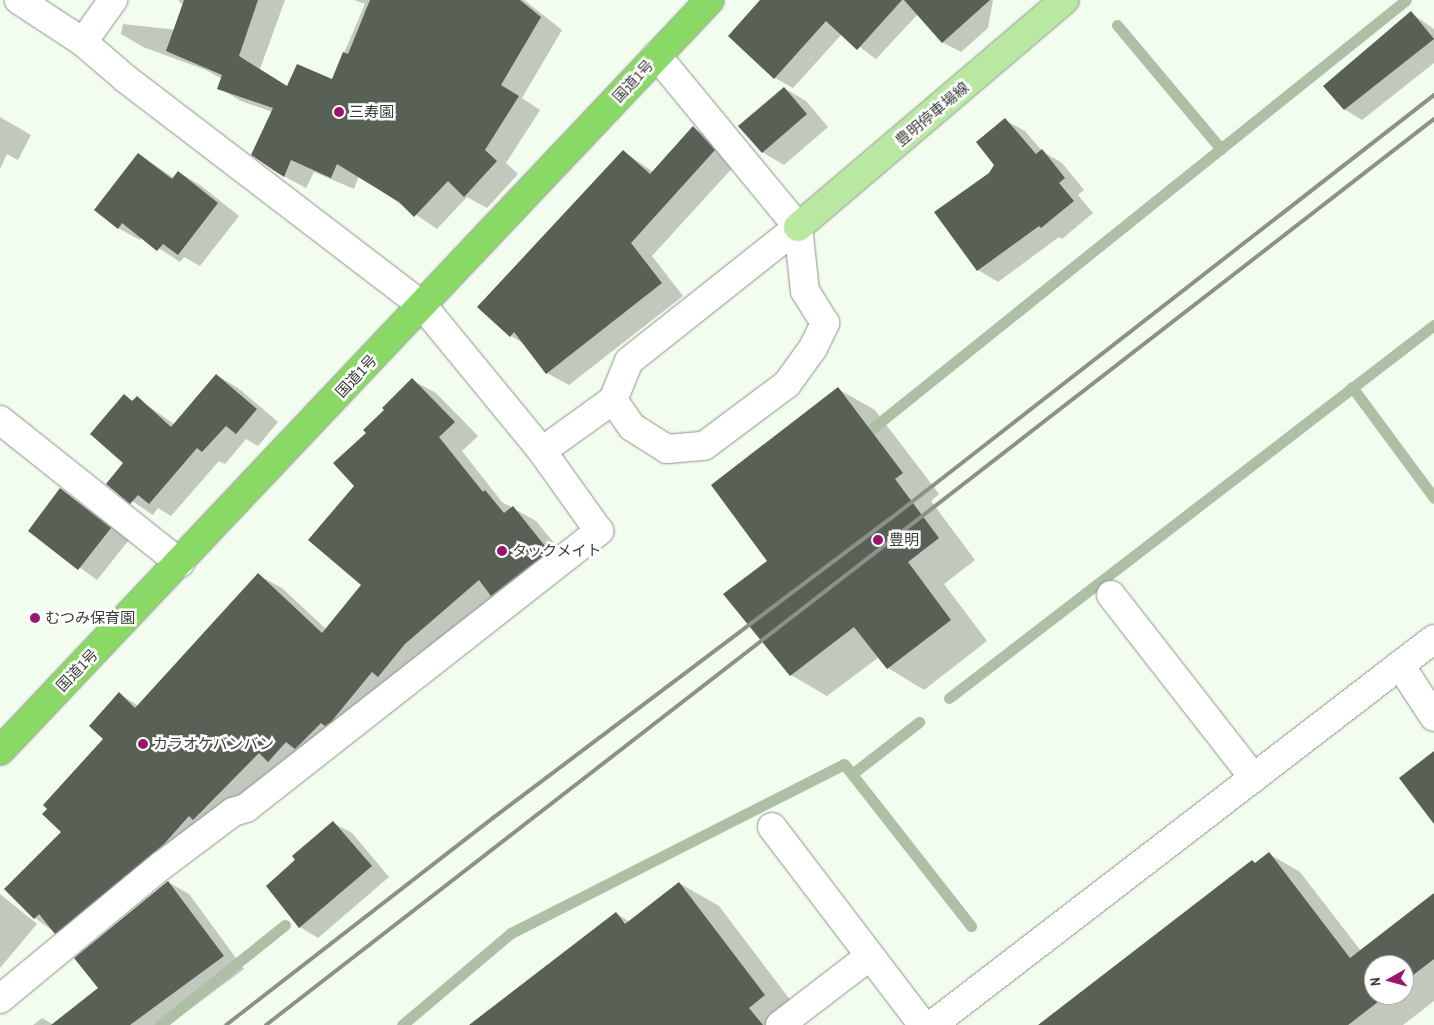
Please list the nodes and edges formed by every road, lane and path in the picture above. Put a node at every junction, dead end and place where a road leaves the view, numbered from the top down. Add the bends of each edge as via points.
1 (19, 0) edge
2 (113, 0) edge
3 (710, 0) edge
4 (1065, 0) edge
5 (83, 42) junction
6 (657, 56) junction
7 (798, 227) junction
8 (423, 306) junction
9 (613, 400) junction
10 (0, 420) edge
11 (542, 451) junction
12 (180, 562) junction
13 (1111, 595) dead end
14 (1434, 639) edge
15 (1400, 665) junction
16 (1434, 716) edge
17 (0, 751) edge
18 (1254, 778) junction
19 (772, 827) dead end
20 (870, 956) junction
21 (0, 999) edge
22 (780, 1025) edge
23 (923, 1025) edge
24 (932, 1025) edge

1 - 5 street
2 - 5 street
3 - 6 highway, 国道1号
4 - 7 main road, 豊明停車場線
5 - 8 street via 126,80
6 - 7 street
6 - 8 highway, 国道1号
7 - 9 street via 629,361
7 - 9 street via 805,291 825,323 813,348 787,384 704,446 666,449 632,427
8 - 11 street
8 - 12 highway, 国道1号
9 - 11 street
10 - 12 street
11 - 21 street via 599,531 246,808 233,812 160,866
12 - 17 highway, 国道1号
13 - 18 street
14 - 15 street
15 - 16 street
15 - 18 street
18 - 24 street
19 - 20 street
20 - 22 street
20 - 23 street

